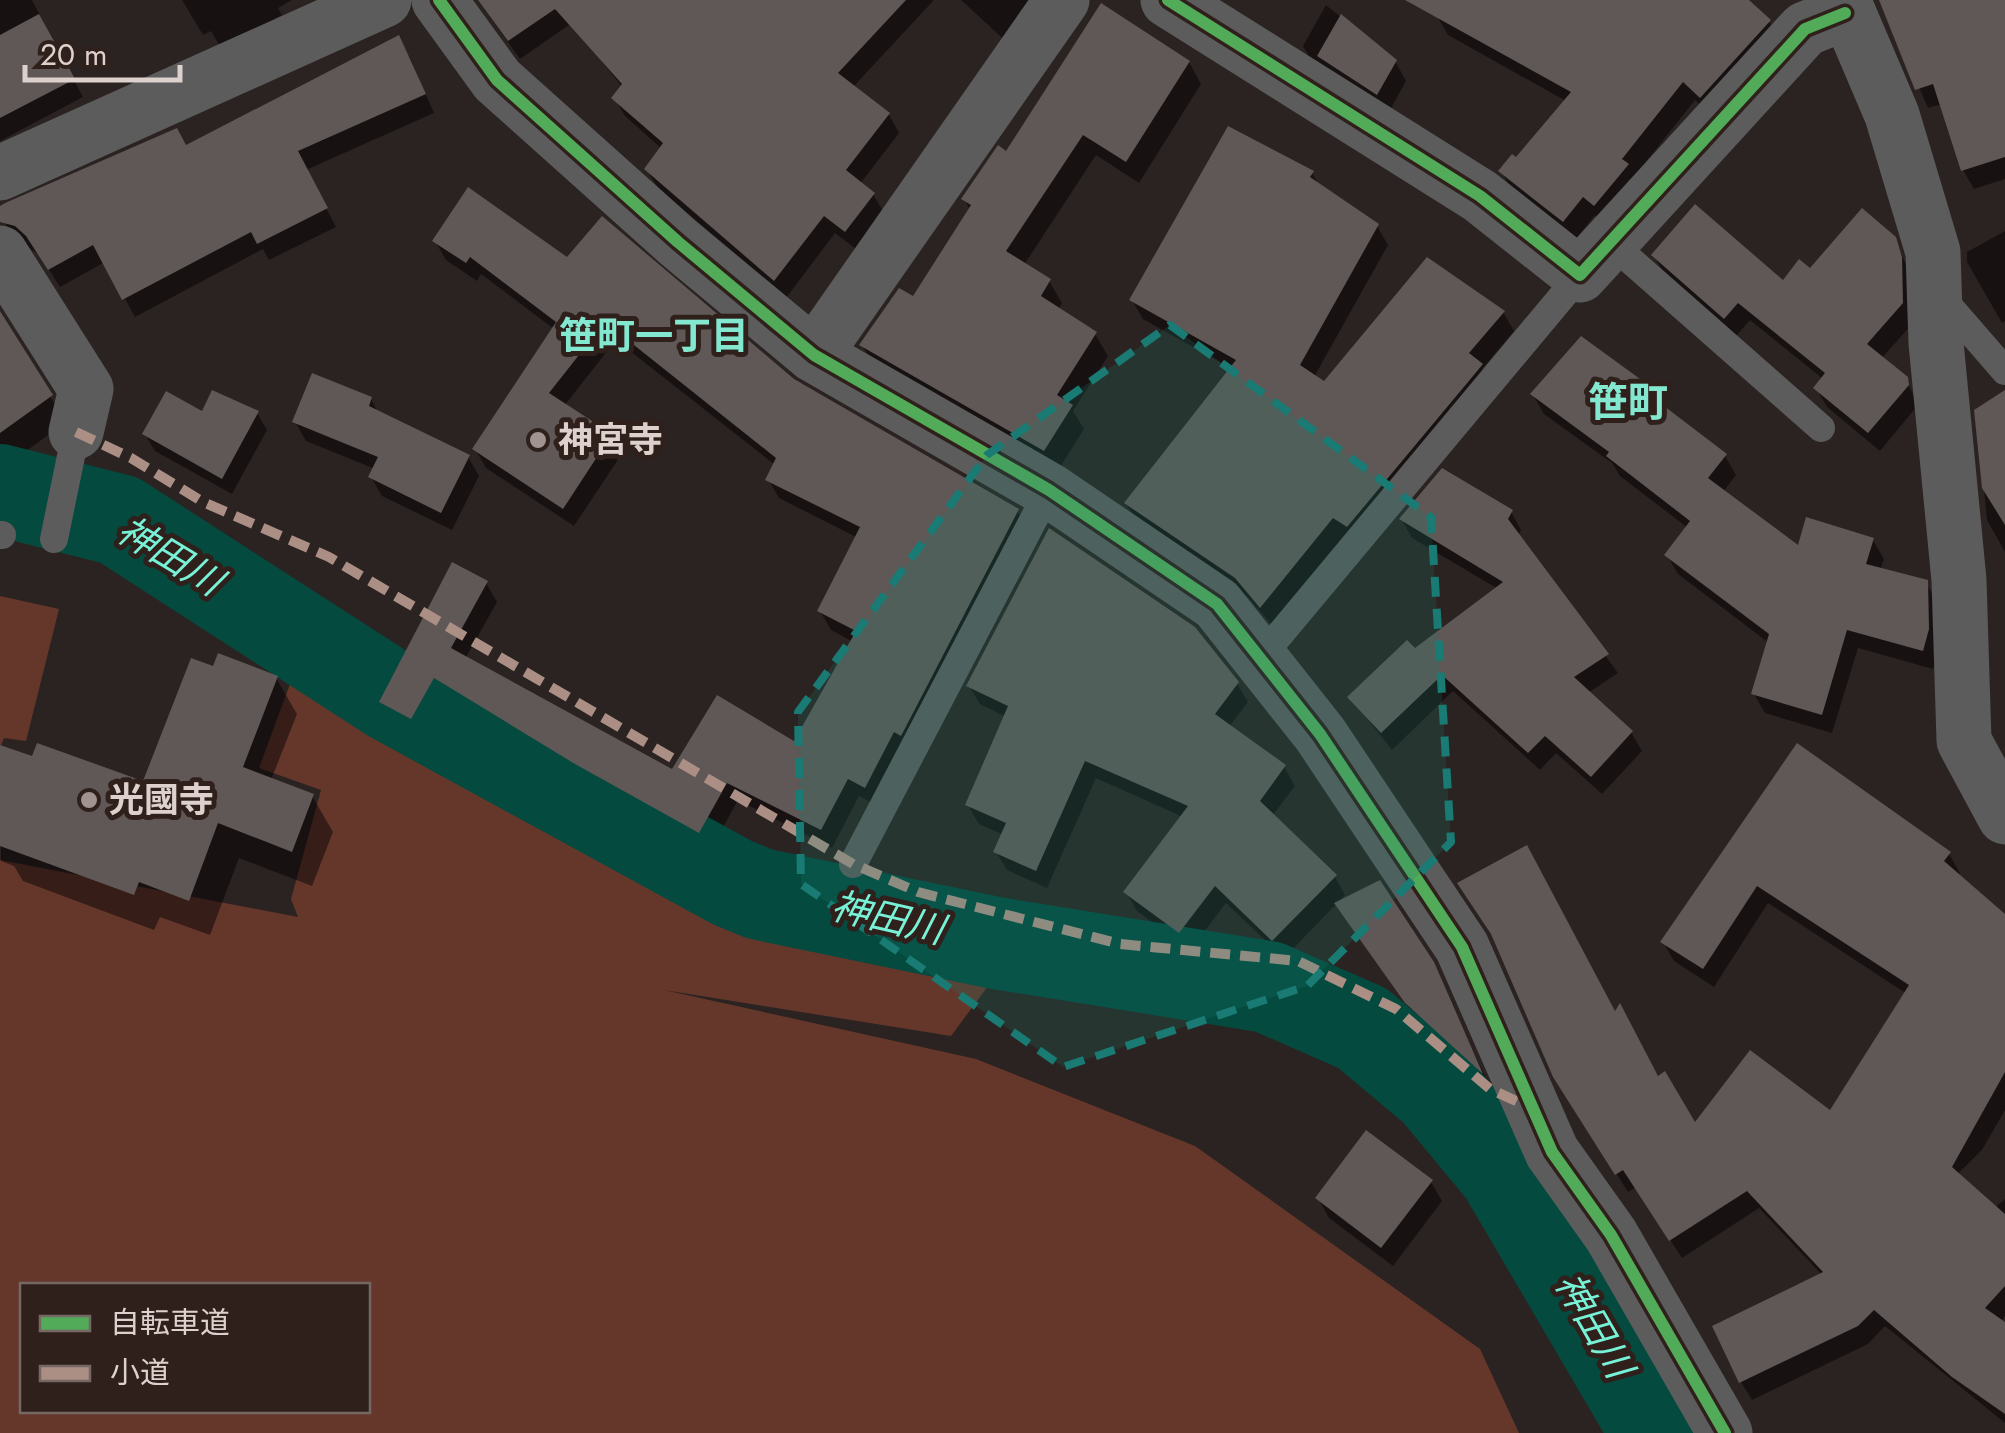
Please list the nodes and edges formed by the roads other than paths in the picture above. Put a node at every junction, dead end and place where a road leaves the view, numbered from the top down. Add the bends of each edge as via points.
1 (384, 0) edge
2 (439, 0) edge
3 (1062, 0) edge
4 (1168, 0) edge
5 (1844, 7) edge
6 (0, 173) edge
7 (0, 253) edge
8 (1596, 260) junction
9 (1935, 290) junction
10 (814, 355) junction
11 (2005, 371) edge
12 (1821, 428) dead end
13 (72, 449) joint
14 (1049, 490) junction
15 (54, 538) dead end
16 (1261, 656) junction
17 (2005, 817) edge
18 (853, 864) dead end
19 (1725, 1433) edge

1 - 6 street
2 - 10 street via 497,80
3 - 10 street
4 - 8 street via 1480,196
5 - 8 street via 1805,29
5 - 9 street via 1892,115 1933,252
7 - 13 street via 86,389
8 - 12 lane
8 - 16 lane
9 - 11 lane
9 - 17 street via 1959,580 1964,741
10 - 14 street
13 - 15 lane
14 - 16 street via 1217,604
14 - 18 lane
16 - 19 street via 1462,947 1552,1152 1611,1235

